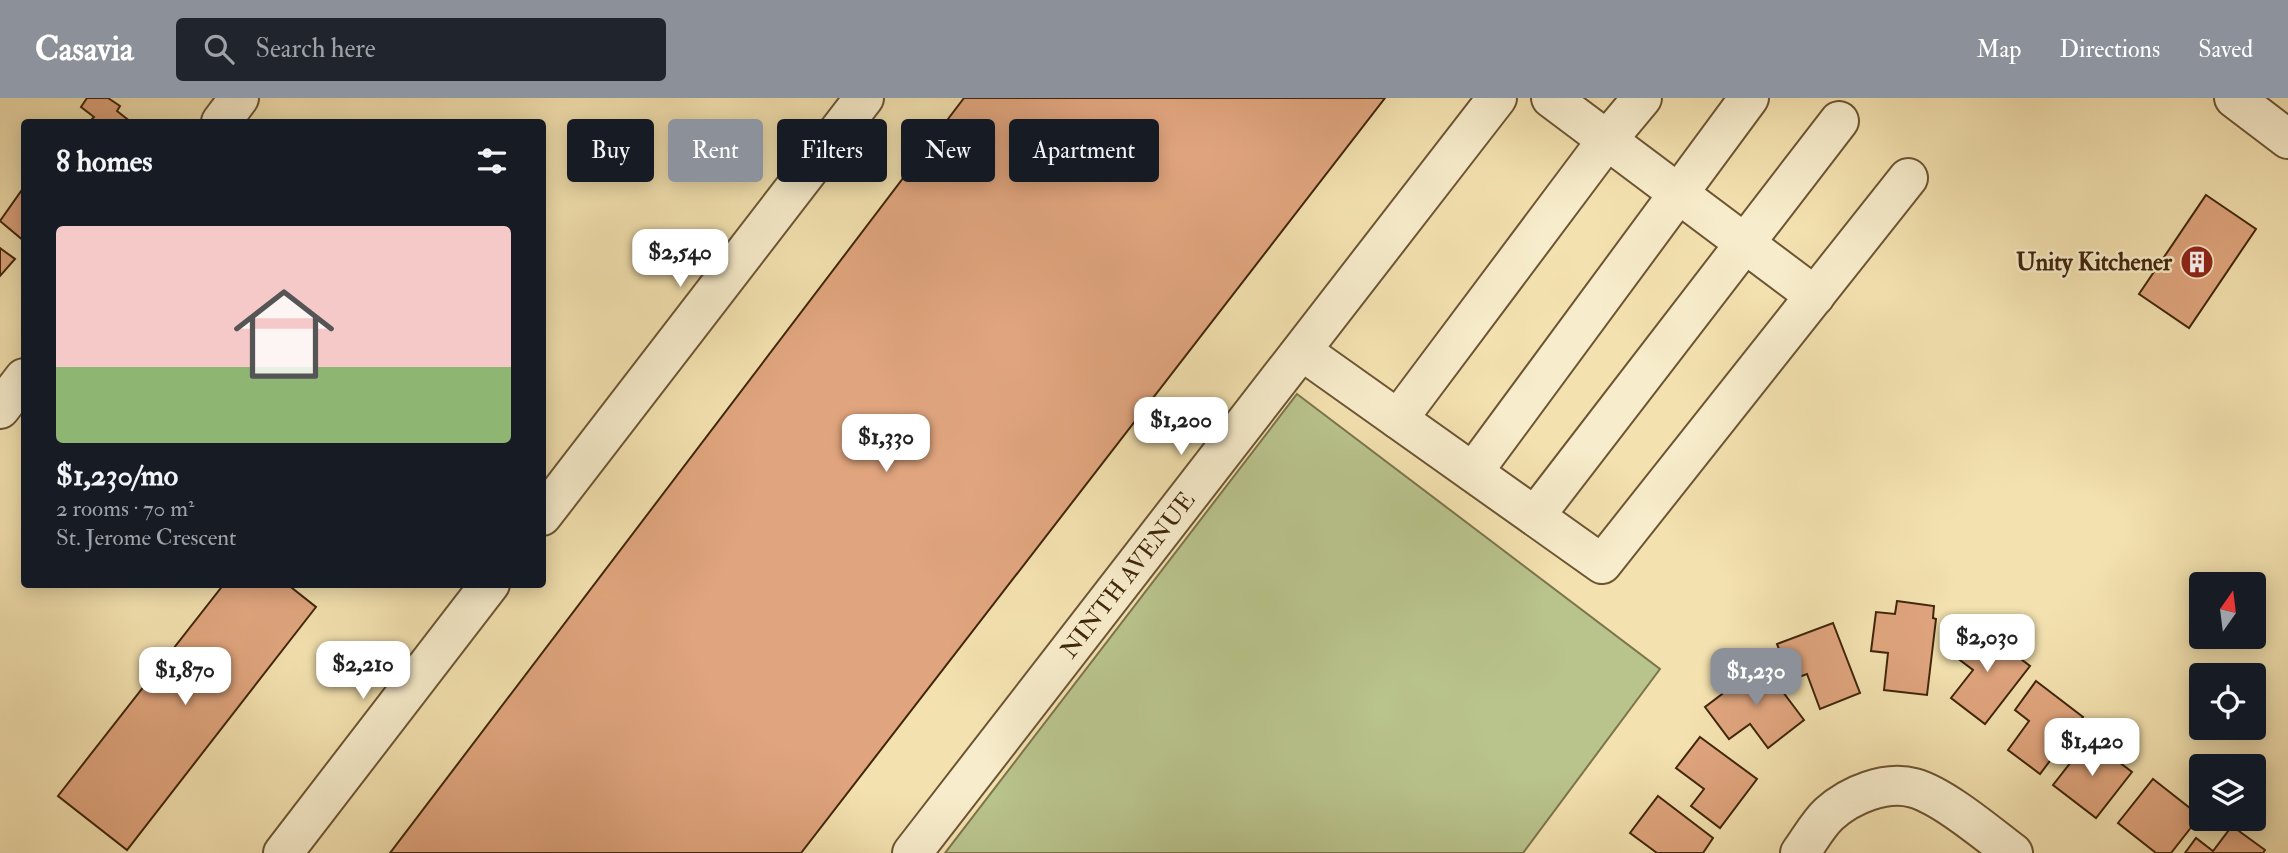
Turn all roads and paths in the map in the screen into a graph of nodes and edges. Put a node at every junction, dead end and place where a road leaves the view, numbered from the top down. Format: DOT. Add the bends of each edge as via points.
graph roads {
  1 [pos="239,98"];
  2 [pos="1497,98"];
  3 [pos="1551,98"];
  4 [pos="1642,98"];
  5 [pos="1749,98"];
  6 [pos="2234,98"];
  7 [pos="858,100"];
  8 [pos="223,119"];
  9 [pos="1839,121"];
  10 [pos="2288,139"];
  11 [pos="1607,140"];
  12 [pos="1908,177"];
  13 [pos="1678,194"];
  14 [pos="1744,243"];
  15 [pos="1815,296"];
  16 [pos="1301,351"];
  17 [pos="21,381"];
  18 [pos="0,409"];
  19 [pos="1398,419"];
  20 [pos="1473,472"];
  21 [pos="546,511"];
  22 [pos="1535,516"];
  23 [pos="487,588"];
  24 [pos="283,853"];
  25 [pos="912,853"];
  26 [pos="1800,853"];
  27 [pos="2013,853"];
  1 -- 8 [label="street"];
  2 -- 16 [label="street, NINTH AVENUE"];
  3 -- 11 [label="street"];
  4 -- 11 [label="street"];
  5 -- 13 [label="street"];
  6 -- 10 [label="street"];
  7 -- 21 [label="street"];
  9 -- 14 [label="street"];
  11 -- 13 [label="street"];
  11 -- 19 [label="street"];
  12 -- 15 [label="street"];
  13 -- 14 [label="street"];
  13 -- 20 [label="street"];
  14 -- 15 [label="street"];
  14 -- 22 [label="street"];
  15 -- 22 [label="street" via="1602,564"];
  16 -- 19 [label="street"];
  16 -- 25 [label="street, NINTH AVENUE"];
  17 -- 18 [label="street"];
  19 -- 20 [label="street"];
  20 -- 22 [label="street"];
  23 -- 24 [label="street"];
  26 -- 27 [label="street" via="1828,815 1853,797 1882,787 1913,788 1950,806"];
}
